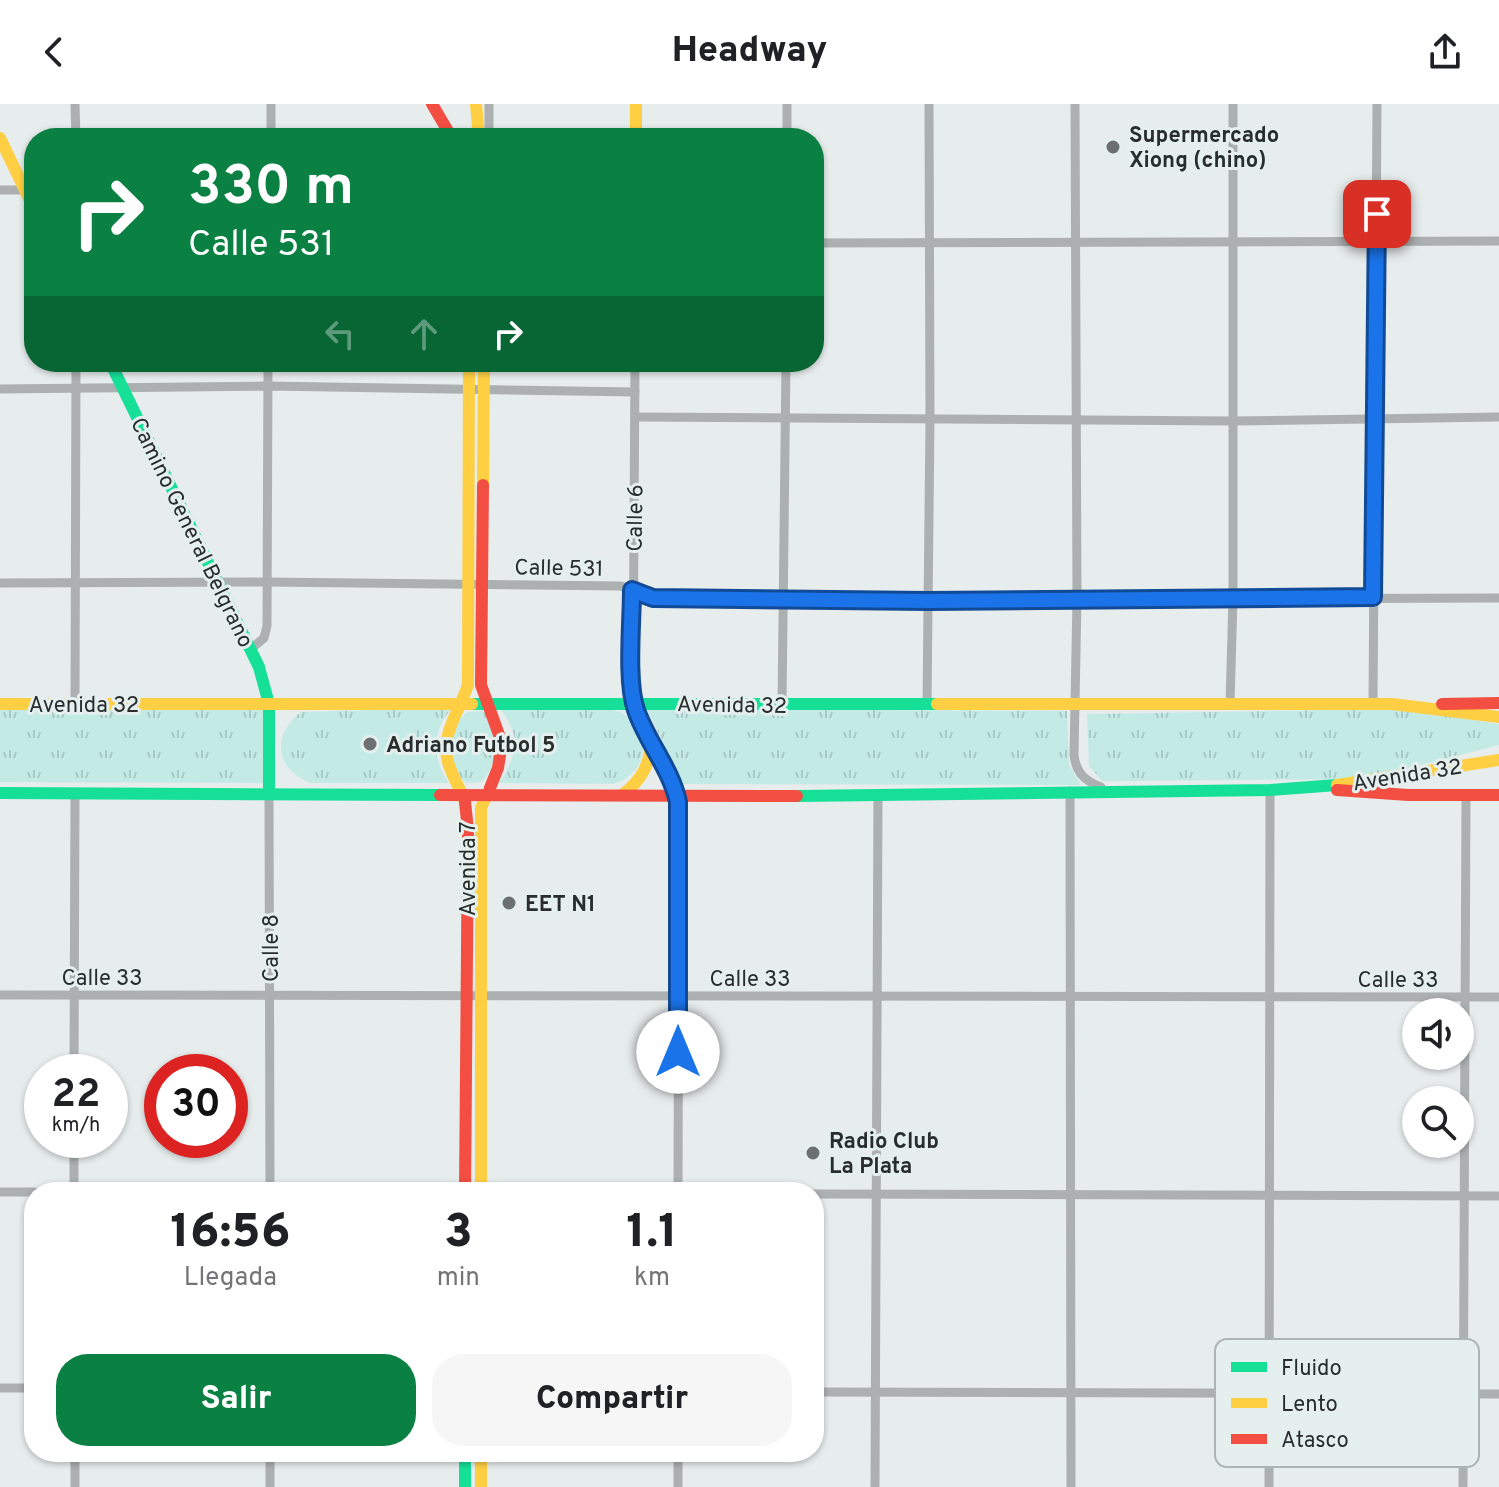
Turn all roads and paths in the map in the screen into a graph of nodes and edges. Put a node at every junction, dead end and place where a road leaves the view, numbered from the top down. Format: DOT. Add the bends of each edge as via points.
graph roads {
  1 [pos="75,104"];
  2 [pos="271,104"];
  3 [pos="432,104"];
  4 [pos="476,104"];
  5 [pos="489,104"];
  6 [pos="636,104"];
  7 [pos="787,104"];
  8 [pos="929,104"];
  9 [pos="1075,104"];
  10 [pos="1233,104"];
  11 [pos="1377,104"];
  12 [pos="76,128"];
  13 [pos="271,128"];
  14 [pos="446,128"];
  15 [pos="478,128"];
  16 [pos="489,128"];
  17 [pos="636,128"];
  18 [pos="787,128"];
  19 [pos="0,138"];
  20 [pos="24,181"];
  21 [pos="0,190"];
  22 [pos="24,190"];
  23 [pos="1233,240"];
  24 [pos="1377,241"];
  25 [pos="1499,241"];
  26 [pos="931,242"];
  27 [pos="1075,242"];
  28 [pos="824,243"];
  29 [pos="76,372"];
  30 [pos="115,372"];
  31 [pos="268,372"];
  32 [pos="469,372"];
  33 [pos="484,372"];
  34 [pos="635,372"];
  35 [pos="786,372"];
  36 [pos="121,386"];
  37 [pos="268,386"];
  38 [pos="76,388"];
  39 [pos="0,389"];
  40 [pos="469,389"];
  41 [pos="484,389"];
  42 [pos="635,392"];
  43 [pos="635,417"];
  44 [pos="1373,417"];
  45 [pos="1499,417"];
  46 [pos="785,420"];
  47 [pos="930,420"];
  48 [pos="1075,420"];
  49 [pos="1233,421"];
  50 [pos="218,582"];
  51 [pos="267,582"];
  52 [pos="0,583"];
  53 [pos="74,584"];
  54 [pos="469,584"];
  55 [pos="483,584"];
  56 [pos="632,590"];
  57 [pos="1373,597"];
  58 [pos="1233,598"];
  59 [pos="1499,598"];
  60 [pos="1077,599"];
  61 [pos="784,600"];
  62 [pos="928,601"];
  63 [pos="251,649"];
  64 [pos="75,703"];
  65 [pos="486,703"];
  66 [pos="634,703"];
  67 [pos="1499,703"];
  68 [pos="0,704"];
  69 [pos="269,704"];
  70 [pos="463,704"];
  71 [pos="927,704"];
  72 [pos="1075,704"];
  73 [pos="1230,704"];
  74 [pos="1373,704"];
  75 [pos="782,705"];
  76 [pos="1415,705"];
  77 [pos="1499,717"];
  78 [pos="651,742"];
  79 [pos="1499,760"];
  80 [pos="1314,789"];
  81 [pos="1108,790"];
  82 [pos="1270,790"];
  83 [pos="1070,791"];
  84 [pos="0,793"];
  85 [pos="75,793"];
  86 [pos="269,794"];
  87 [pos="462,794"];
  88 [pos="485,794"];
  89 [pos="622,795"];
  90 [pos="677,795"];
  91 [pos="1499,795"];
  92 [pos="878,796"];
  93 [pos="1466,796"];
  94 [pos="0,995"];
  95 [pos="75,995"];
  96 [pos="270,995"];
  97 [pos="474,996"];
  98 [pos="678,996"];
  99 [pos="877,996"];
  100 [pos="1070,996"];
  101 [pos="1269,997"];
  102 [pos="1463,997"];
  103 [pos="1499,997"];
  104 [pos="74,1054"];
  105 [pos="74,1158"];
  106 [pos="74,1182"];
  107 [pos="270,1182"];
  108 [pos="465,1182"];
  109 [pos="481,1182"];
  110 [pos="678,1182"];
  111 [pos="0,1192"];
  112 [pos="24,1192"];
  113 [pos="824,1194"];
  114 [pos="876,1194"];
  115 [pos="1070,1195"];
  116 [pos="1269,1195"];
  117 [pos="1463,1196"];
  118 [pos="1499,1196"];
  119 [pos="1269,1339"];
  120 [pos="1463,1339"];
  121 [pos="0,1388"];
  122 [pos="24,1388"];
  123 [pos="824,1392"];
  124 [pos="875,1392"];
  125 [pos="1071,1393"];
  126 [pos="1215,1394"];
  127 [pos="75,1462"];
  128 [pos="270,1462"];
  129 [pos="465,1462"];
  130 [pos="481,1462"];
  131 [pos="678,1462"];
  132 [pos="75,1487"];
  133 [pos="270,1487"];
  134 [pos="465,1487"];
  135 [pos="481,1487"];
  136 [pos="678,1487"];
  137 [pos="875,1487"];
  138 [pos="1071,1487"];
  1 -- 12 [label="street"];
  2 -- 13 [label="street"];
  3 -- 14 [label="main road"];
  4 -- 15 [label="main road"];
  5 -- 16 [label="street"];
  6 -- 17 [label="main road"];
  7 -- 18 [label="street"];
  8 -- 26 [label="street"];
  9 -- 27 [label="street"];
  10 -- 23 [label="street"];
  11 -- 24 [label="street"];
  19 -- 20 [label="main road"];
  21 -- 22 [label="street"];
  23 -- 24 [label="street"];
  23 -- 27 [label="street"];
  23 -- 49 [label="street"];
  24 -- 25 [label="street"];
  24 -- 44 [label="street"];
  26 -- 27 [label="street"];
  26 -- 28 [label="street"];
  26 -- 47 [label="street"];
  27 -- 48 [label="street"];
  29 -- 38 [label="street"];
  30 -- 36 [label="main road, Camino General Belgrano"];
  31 -- 37 [label="street"];
  32 -- 40 [label="main road, Avenida 7"];
  33 -- 41 [label="main road, Avenida 7"];
  34 -- 42 [label="street, Calle 6"];
  35 -- 46 [label="street"];
  36 -- 37 [label="street"];
  36 -- 38 [label="street"];
  36 -- 50 [label="main road, Camino General Belgrano"];
  37 -- 40 [label="street"];
  37 -- 51 [label="street"];
  38 -- 39 [label="street"];
  38 -- 53 [label="street"];
  40 -- 41 [label="street"];
  40 -- 54 [label="main road, Avenida 7"];
  41 -- 42 [label="street"];
  41 -- 55 [label="main road, Avenida 7"];
  42 -- 43 [label="street, Calle 6"];
  43 -- 46 [label="street"];
  43 -- 56 [label="street, Calle 6"];
  44 -- 45 [label="street"];
  44 -- 49 [label="street"];
  44 -- 57 [label="street"];
  46 -- 47 [label="street"];
  46 -- 61 [label="street"];
  47 -- 48 [label="street"];
  47 -- 62 [label="street"];
  48 -- 49 [label="street"];
  48 -- 60 [label="street"];
  49 -- 58 [label="street"];
  50 -- 51 [label="street, Calle 531"];
  50 -- 53 [label="street, Calle 531"];
  50 -- 63 [label="main road, Camino General Belgrano"];
  51 -- 54 [label="street, Calle 531"];
  51 -- 63 [label="street" via="267,633"];
  52 -- 53 [label="street, Calle 531"];
  53 -- 64 [label="street"];
  54 -- 55 [label="street, Calle 531"];
  54 -- 70 [label="main road, Avenida 7"];
  55 -- 56 [label="street, Calle 531"];
  55 -- 65 [label="main road, Avenida 7" via="481,685"];
  56 -- 61 [label="street, Calle 531" via="653,598"];
  56 -- 66 [label="street, Calle 6"];
  57 -- 58 [label="street, Calle 531"];
  57 -- 59 [label="street, Calle 531"];
  57 -- 74 [label="street"];
  58 -- 60 [label="street, Calle 531"];
  58 -- 73 [label="street"];
  60 -- 62 [label="street, Calle 531"];
  60 -- 72 [label="street"];
  61 -- 62 [label="street, Calle 531"];
  61 -- 75 [label="street"];
  62 -- 71 [label="street"];
  63 -- 69 [label="main road, Camino General Belgrano"];
  64 -- 68 [label="main road, Avenida 32"];
  64 -- 69 [label="main road, Avenida 32"];
  65 -- 66 [label="main road, Avenida 32"];
  65 -- 70 [label="main road, Avenida 32"];
  65 -- 88 [label="main road, Avenida 7" via="502,743 498,768"];
  66 -- 75 [label="main road, Avenida 32"];
  66 -- 78 [label="street, Calle 6"];
  67 -- 76 [label="main road, Avenida 32"];
  69 -- 70 [label="main road, Avenida 32"];
  69 -- 86 [label="main road, Calle 8"];
  70 -- 87 [label="main road, Avenida 7" via="446,744"];
  71 -- 72 [label="main road, Avenida 32"];
  71 -- 75 [label="main road, Avenida 32"];
  72 -- 73 [label="main road, Avenida 32"];
  72 -- 81 [label="street" via="1075,764 1084,779"];
  73 -- 74 [label="main road, Avenida 32"];
  74 -- 76 [label="main road, Avenida 32"];
  76 -- 77 [label="main road, Avenida 32"];
  78 -- 89 [label="main road" via="644,775"];
  78 -- 90 [label="street, Calle 6"];
  79 -- 80 [label="main road, Avenida 32"];
  80 -- 82 [label="main road, Avenida 32"];
  80 -- 93 [label="main road, Avenida 32"];
  81 -- 82 [label="main road, Avenida 32"];
  81 -- 83 [label="main road, Avenida 32"];
  82 -- 101 [label="street"];
  83 -- 92 [label="main road, Avenida 32"];
  83 -- 100 [label="street"];
  84 -- 85 [label="main road, Avenida 32"];
  85 -- 86 [label="main road, Avenida 32"];
  85 -- 95 [label="street"];
  86 -- 87 [label="main road, Avenida 32"];
  86 -- 96 [label="street, Calle 8"];
  87 -- 88 [label="main road, Avenida 32"];
  87 -- 97 [label="main road, Avenida 7" via="467,809"];
  88 -- 89 [label="main road, Avenida 32"];
  88 -- 97 [label="main road, Avenida 7"];
  89 -- 90 [label="main road, Avenida 32"];
  90 -- 92 [label="main road, Avenida 32"];
  90 -- 98 [label="street, Calle 6"];
  91 -- 93 [label="main road, Avenida 32"];
  92 -- 99 [label="street"];
  93 -- 102 [label="street"];
  94 -- 95 [label="street, Calle 33"];
  95 -- 96 [label="street, Calle 33"];
  95 -- 104 [label="street"];
  96 -- 97 [label="street, Calle 33"];
  96 -- 107 [label="street, Calle 8"];
  97 -- 98 [label="street, Calle 33"];
  97 -- 108 [label="main road, Avenida 7"];
  97 -- 109 [label="main road, Avenida 7"];
  98 -- 99 [label="street, Calle 33"];
  98 -- 110 [label="street, Calle 6"];
  99 -- 100 [label="street, Calle 33"];
  99 -- 114 [label="street"];
  100 -- 101 [label="street, Calle 33"];
  100 -- 115 [label="street"];
  101 -- 102 [label="street, Calle 33"];
  101 -- 116 [label="street"];
  102 -- 103 [label="street, Calle 33"];
  102 -- 117 [label="street"];
  105 -- 106 [label="street"];
  111 -- 112 [label="street"];
  113 -- 114 [label="street"];
  114 -- 115 [label="street"];
  114 -- 124 [label="street"];
  115 -- 116 [label="street"];
  115 -- 125 [label="street"];
  116 -- 117 [label="street"];
  116 -- 119 [label="street"];
  117 -- 118 [label="street"];
  117 -- 120 [label="street"];
  121 -- 122 [label="street"];
  123 -- 124 [label="street"];
  124 -- 125 [label="street"];
  124 -- 137 [label="street"];
  125 -- 126 [label="street"];
  125 -- 138 [label="street"];
  127 -- 132 [label="street"];
  128 -- 133 [label="street"];
  129 -- 134 [label="main road"];
  130 -- 135 [label="main road"];
  131 -- 136 [label="street"];
}
